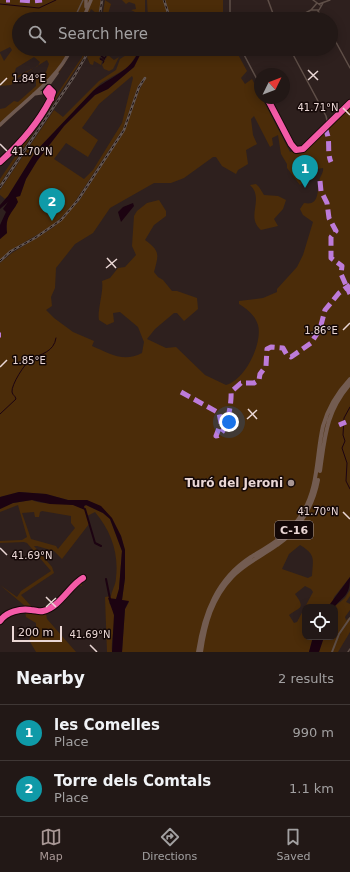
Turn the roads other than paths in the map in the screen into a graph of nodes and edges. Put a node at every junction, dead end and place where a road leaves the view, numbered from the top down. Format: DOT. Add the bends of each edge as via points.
graph roads {
  1 [pos="88,0"];
  2 [pos="230,0"];
  3 [pos="268,0"];
  4 [pos="313,0"];
  5 [pos="330,0"];
  6 [pos="318,4"];
  7 [pos="323,4"];
  8 [pos="314,5"];
  9 [pos="318,9"];
  10 [pos="311,10"];
  11 [pos="79,12"];
  12 [pos="85,12"];
  13 [pos="230,12"];
  14 [pos="272,12"];
  15 [pos="307,12"];
  16 [pos="320,12"];
  17 [pos="338,46"];
  18 [pos="66,56"];
  19 [pos="67,56"];
  20 [pos="245,56"];
  21 [pos="294,56"];
  22 [pos="65,60"];
  23 [pos="350,68"];
  24 [pos="254,74"];
  25 [pos="50,88"];
  26 [pos="48,94"];
  27 [pos="52,94"];
  28 [pos="50,99"];
  29 [pos="24,102"];
  30 [pos="350,103"];
  31 [pos="270,104"];
  32 [pos="326,116"];
  33 [pos="334,118"];
  34 [pos="0,124"];
  35 [pos="328,124"];
  36 [pos="0,162"];
  37 [pos="350,379"];
  38 [pos="350,384"];
  39 [pos="83,578"];
  40 [pos="350,618"];
  41 [pos="0,621"];
  42 [pos="350,650"];
  43 [pos="199,652"];
  44 [pos="332,652"];
  45 [pos="348,652"];
  1 -- 11 [label="street"];
  1 -- 12 [label="highway"];
  2 -- 13 [label="street"];
  3 -- 14 [label="street"];
  4 -- 6 [label="street"];
  4 -- 8 [label="street"];
  5 -- 7 [label="street"];
  6 -- 7 [label="street"];
  6 -- 8 [label="street"];
  6 -- 9 [label="street"];
  7 -- 9 [label="street"];
  8 -- 9 [label="street"];
  8 -- 10 [label="street"];
  9 -- 10 [label="street"];
  9 -- 16 [label="street"];
  10 -- 15 [label="street"];
  17 -- 23 [label="street"];
  18 -- 34 [label="highway" via="57,70"];
  19 -- 22 [label="highway"];
  20 -- 24 [label="street"];
  21 -- 32 [label="street"];
  22 -- 25 [label="highway" via="49,84"];
  22 -- 29 [label="highway"];
  25 -- 26 [label="street"];
  25 -- 27 [label="street"];
  26 -- 27 [label="street"];
  26 -- 28 [label="street"];
  26 -- 29 [label="highway" via="37,93"];
  27 -- 28 [label="street"];
  28 -- 36 [label="street" via="24,140"];
  29 -- 34 [label="highway"];
  30 -- 33 [label="street"];
  31 -- 35 [label="street" via="296,150 303,148"];
  32 -- 33 [label="street"];
  32 -- 35 [label="street"];
  33 -- 35 [label="street"];
  37 -- 43 [label="highway, C-16" via="336,396 326,417 315,482 302,514 280,540 238,567 220,586 204,620"];
  38 -- 43 [label="highway, C-16" via="338,400 327,424 316,490 308,510 290,535 239,570 221,590 209,616"];
  39 -- 41 [label="street" via="49,609 40,612 27,609 18,611 7,614"];
  40 -- 44 [label="street" via="338,634"];
  42 -- 45 [label="street"];
}
